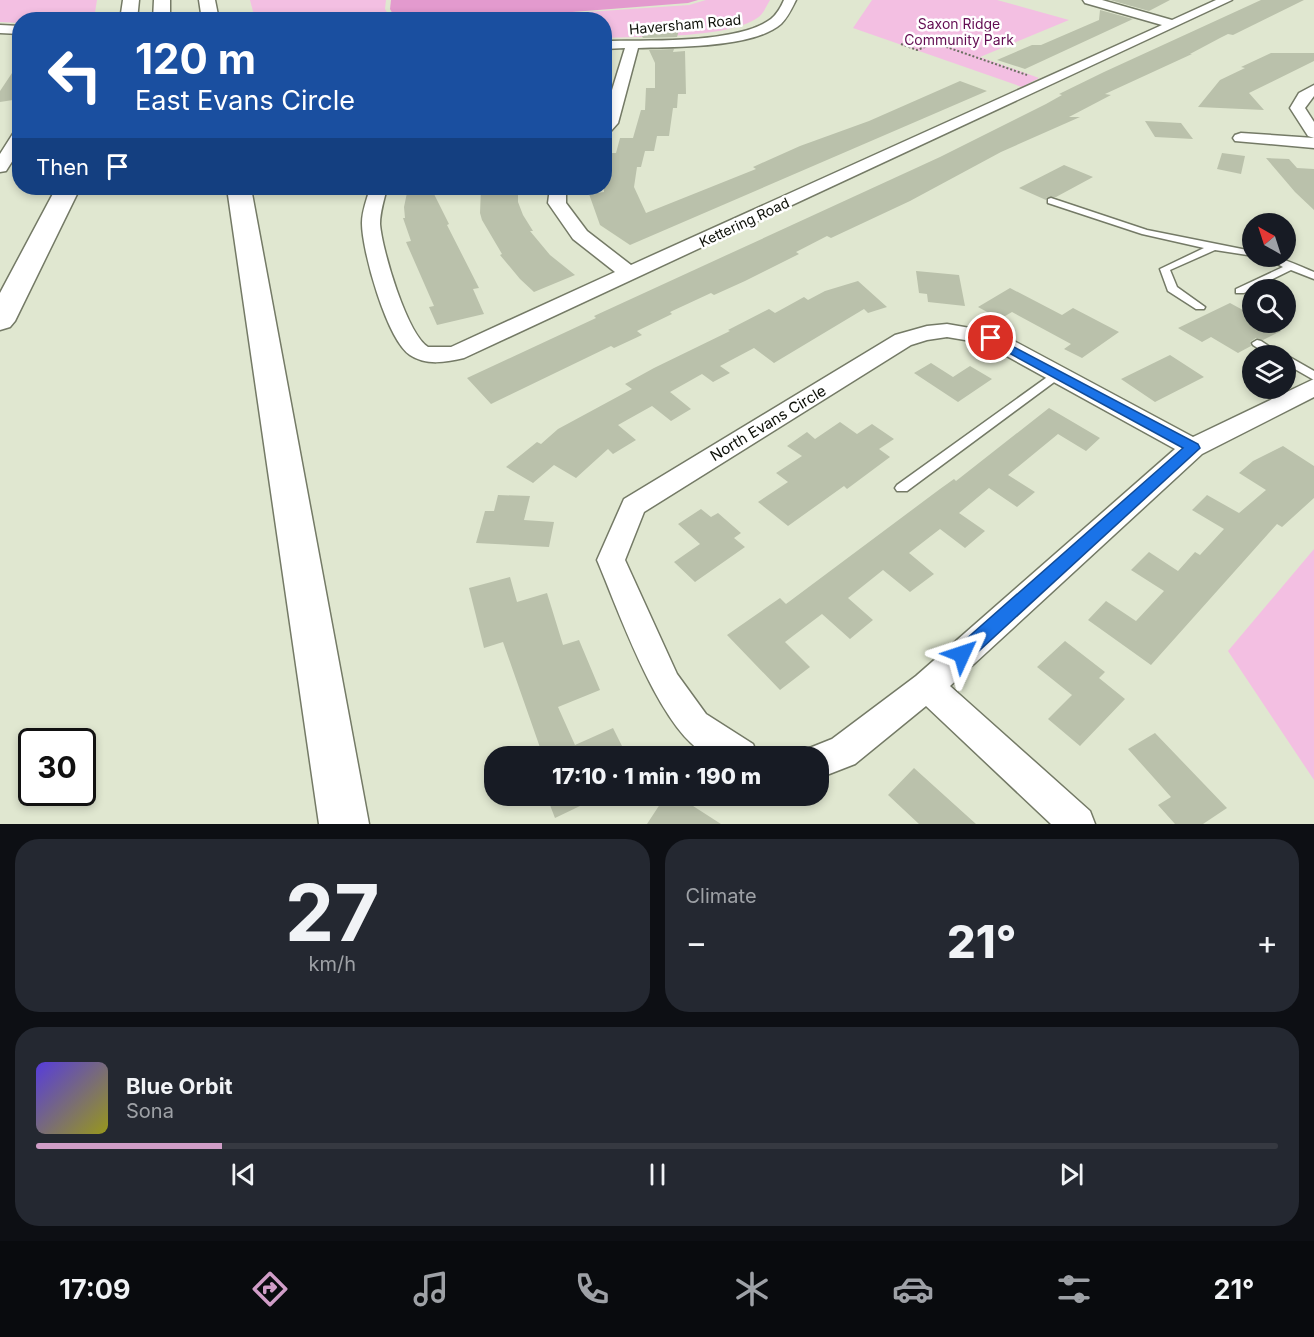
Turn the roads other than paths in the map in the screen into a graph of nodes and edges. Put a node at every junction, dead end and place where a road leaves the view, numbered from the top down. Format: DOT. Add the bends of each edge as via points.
graph roads {
  1 [pos="790,0"];
  2 [pos="1089,0"];
  3 [pos="1226,0"];
  4 [pos="1173,24"];
  5 [pos="633,44"];
  6 [pos="612,45"];
  7 [pos="1314,89"];
  8 [pos="612,116"];
  9 [pos="1314,133"];
  10 [pos="1241,138"];
  11 [pos="1314,143"];
  12 [pos="12,148"];
  13 [pos="1,165"];
  14 [pos="64,195"];
  15 [pos="240,195"];
  16 [pos="377,195"];
  17 [pos="558,195"];
  18 [pos="1051,201"];
  19 [pos="1214,247"];
  20 [pos="1242,252"];
  21 [pos="1290,267"];
  22 [pos="1294,267"];
  23 [pos="630,274"];
  24 [pos="1314,276"];
  25 [pos="1240,291"];
  26 [pos="1200,307"];
  27 [pos="0,321"];
  28 [pos="1257,343"];
  29 [pos="1260,345"];
  30 [pos="1296,366"];
  31 [pos="1057,374"];
  32 [pos="1314,376"];
  33 [pos="1314,387"];
  34 [pos="1193,448"];
  35 [pos="902,488"];
  36 [pos="927,686"];
  37 [pos="726,746"];
  38 [pos="829,757"];
  39 [pos="344,824"];
  40 [pos="1077,824"];
  1 -- 5 [label="street, Haversham Road" via="776,22 748,34"];
  2 -- 4 [label="street"];
  3 -- 4 [label="street, Kettering Road"];
  4 -- 23 [label="street, Kettering Road"];
  5 -- 6 [label="street, Haversham Road"];
  5 -- 8 [label="street"];
  7 -- 9 [label="street" via="1297,108"];
  10 -- 11 [label="street"];
  12 -- 13 [label="street"];
  14 -- 27 [label="highway"];
  15 -- 39 [label="highway"];
  16 -- 23 [label="street, Kettering Road" via="371,222 377,261 406,337 416,350 432,356 456,353"];
  17 -- 23 [label="street" via="557,203 580,235"];
  18 -- 19 [label="lane" via="1145,232"];
  19 -- 20 [label="lane"];
  19 -- 26 [label="lane" via="1165,269 1172,290"];
  21 -- 25 [label="lane"];
  22 -- 24 [label="lane"];
  28 -- 29 [label="lane"];
  30 -- 32 [label="lane"];
  31 -- 34 [label="street, North Evans Circle"];
  31 -- 35 [label="lane"];
  31 -- 37 [label="street, North Evans Circle" via="991,338 944,329 924,332 903,340 633,506 611,560 666,684 694,725"];
  33 -- 34 [label="street"];
  34 -- 36 [label="street"];
  36 -- 38 [label="street" via="843,752"];
  36 -- 40 [label="street"];
}
